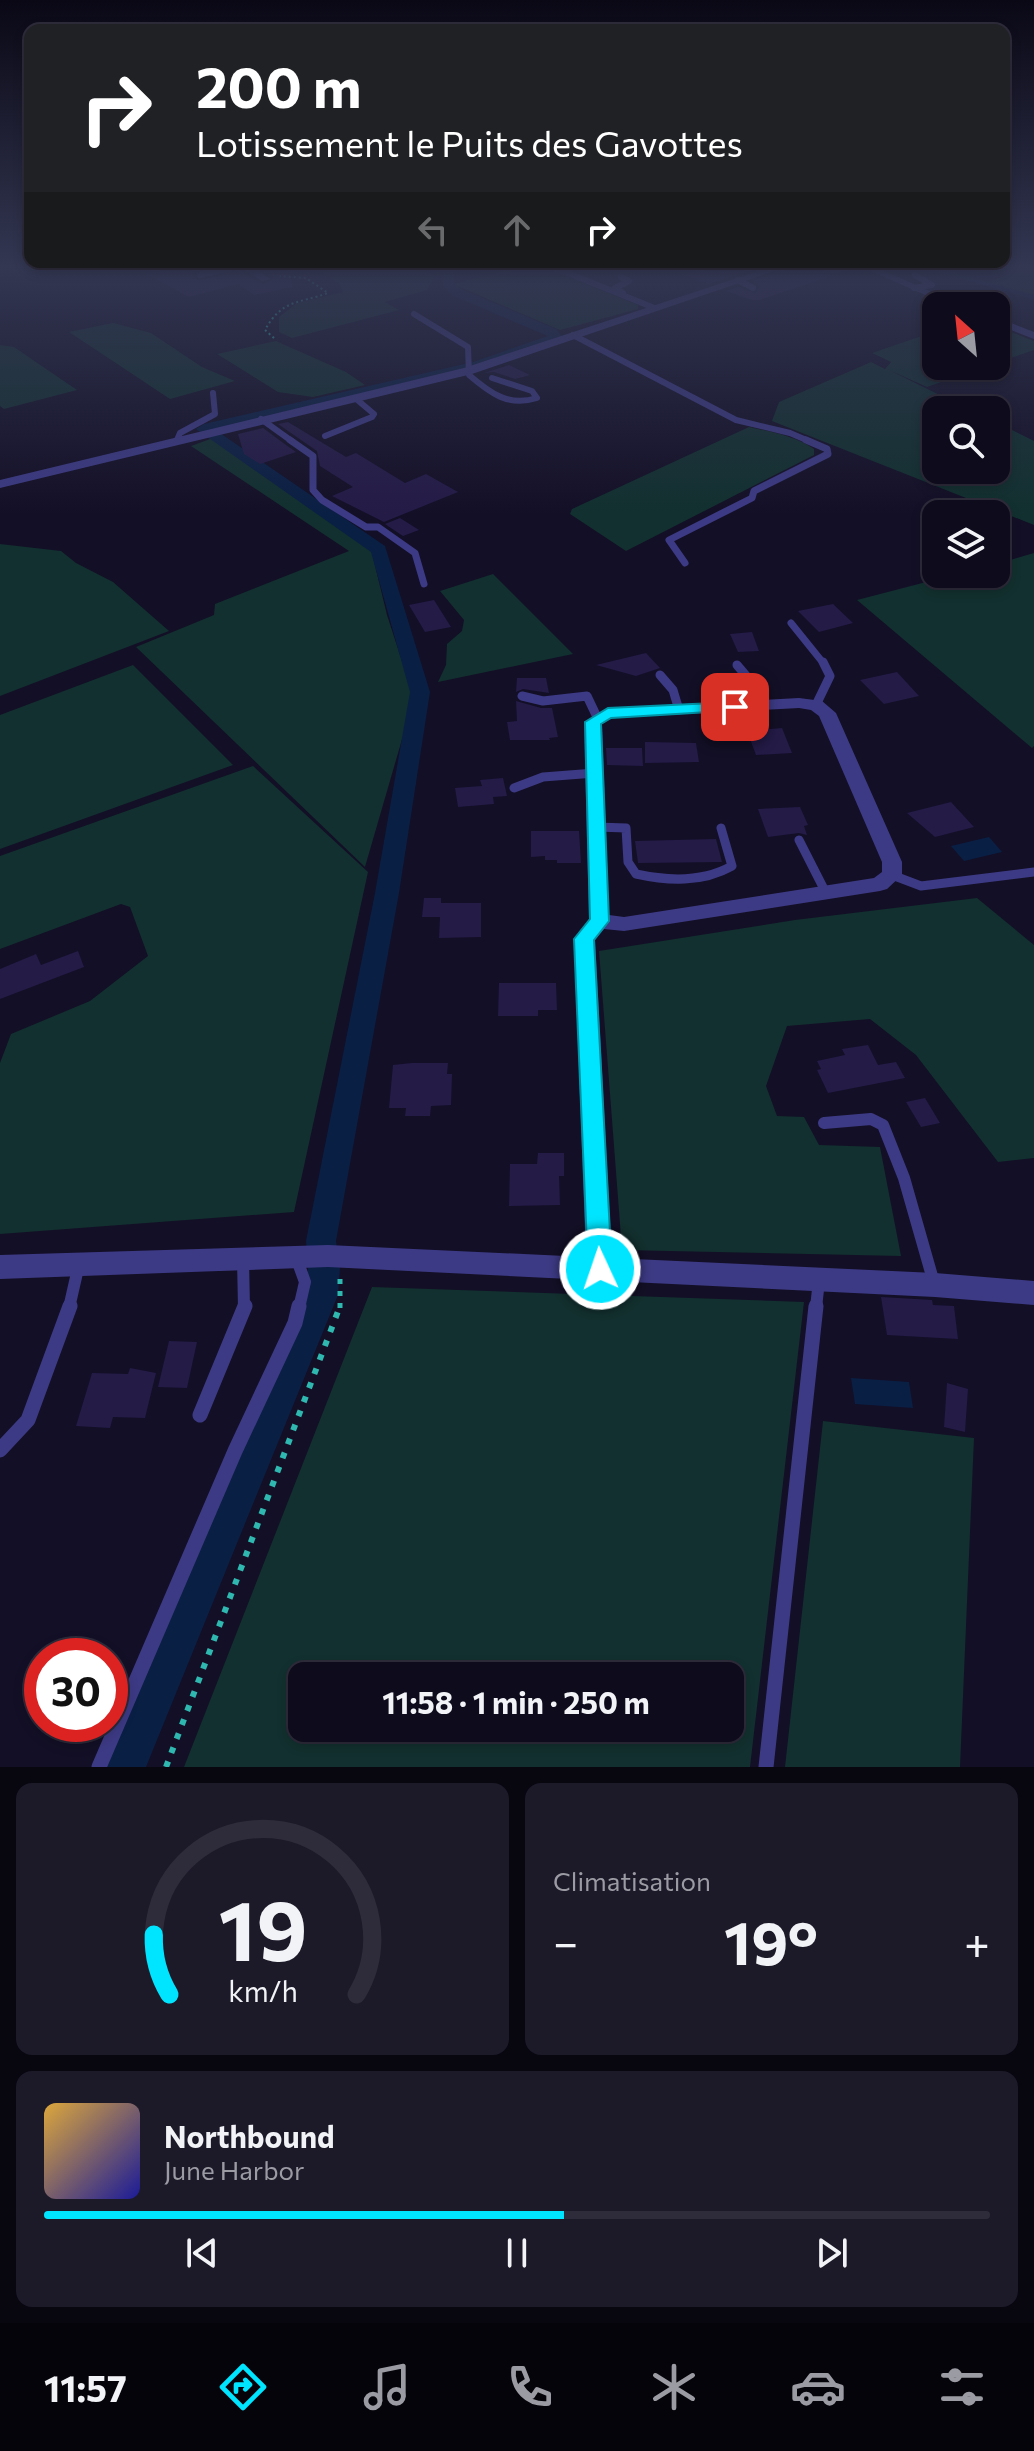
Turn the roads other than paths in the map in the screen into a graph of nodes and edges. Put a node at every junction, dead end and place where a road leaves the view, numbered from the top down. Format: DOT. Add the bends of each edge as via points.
graph roads {
  1 [pos="468,349"];
  2 [pos="537,349"];
  3 [pos="601,349"];
  4 [pos="468,371"];
  5 [pos="492,378"];
  6 [pos="213,393"];
  7 [pos="355,398"];
  8 [pos="261,419"];
  9 [pos="325,436"];
  10 [pos="177,440"];
  11 [pos="0,484"];
  12 [pos="685,563"];
  13 [pos="424,584"];
  14 [pos="791,623"];
  15 [pos="737,665"];
  16 [pos="660,675"];
  17 [pos="522,696"];
  18 [pos="763,705"];
  19 [pos="816,705"];
  20 [pos="679,710"];
  21 [pos="597,717"];
  22 [pos="595,773"];
  23 [pos="514,788"];
  24 [pos="597,827"];
  25 [pos="721,828"];
  26 [pos="799,840"];
  27 [pos="1034,872"];
  28 [pos="892,875"];
  29 [pos="826,893"];
  30 [pos="599,921"];
  31 [pos="824,1123"];
  32 [pos="296,1256"];
  33 [pos="243,1257"];
  34 [pos="79,1264"];
  35 [pos="0,1267"];
  36 [pos="600,1269"];
  37 [pos="819,1279"];
  38 [pos="935,1285"];
  39 [pos="1034,1293"];
  40 [pos="200,1415"];
  41 [pos="0,1450"];
  42 [pos="99,1767"];
  43 [pos="766,1767"];
  1 -- 4 [label="lane"];
  2 -- 4 [label="street"];
  3 -- 12 [label="lane" via="736,420 790,433 827,449 828,454 754,491 752,498 669,540"];
  4 -- 5 [label="lane" via="496,398 537,398 532,391"];
  4 -- 7 [label="street"];
  6 -- 10 [label="lane" via="215,414 180,433"];
  7 -- 8 [label="street"];
  7 -- 9 [label="lane" via="372,417"];
  8 -- 10 [label="street"];
  8 -- 13 [label="lane" via="313,456 313,490 322,500 366,527 378,527 415,553"];
  10 -- 11 [label="street"];
  14 -- 19 [label="lane" via="830,676"];
  15 -- 18 [label="lane"];
  16 -- 20 [label="lane" via="673,690"];
  17 -- 21 [label="lane" via="543,701 587,696"];
  18 -- 19 [label="street"];
  18 -- 20 [label="street"];
  19 -- 28 [label="street" via="833,726 892,862"];
  20 -- 21 [label="street"];
  21 -- 22 [label="street"];
  22 -- 23 [label="lane" via="543,777"];
  22 -- 24 [label="street"];
  24 -- 25 [label="lane" via="626,828 628,862 636,874 655,879 718,876 732,866"];
  24 -- 30 [label="street"];
  26 -- 29 [label="lane"];
  27 -- 28 [label="lane" via="921,886"];
  28 -- 29 [label="street" via="880,884"];
  29 -- 30 [label="street" via="624,924"];
  30 -- 36 [label="street" via="584,939"];
  31 -- 38 [label="lane" via="871,1119 883,1125"];
  32 -- 33 [label="street"];
  32 -- 36 [label="street"];
  32 -- 42 [label="lane" via="305,1282 295,1323"];
  33 -- 34 [label="street"];
  33 -- 40 [label="lane" via="245,1305"];
  34 -- 35 [label="street"];
  34 -- 41 [label="lane" via="67,1319 28,1420"];
  36 -- 37 [label="street"];
  37 -- 38 [label="street"];
  37 -- 43 [label="lane"];
  38 -- 39 [label="street"];
}
